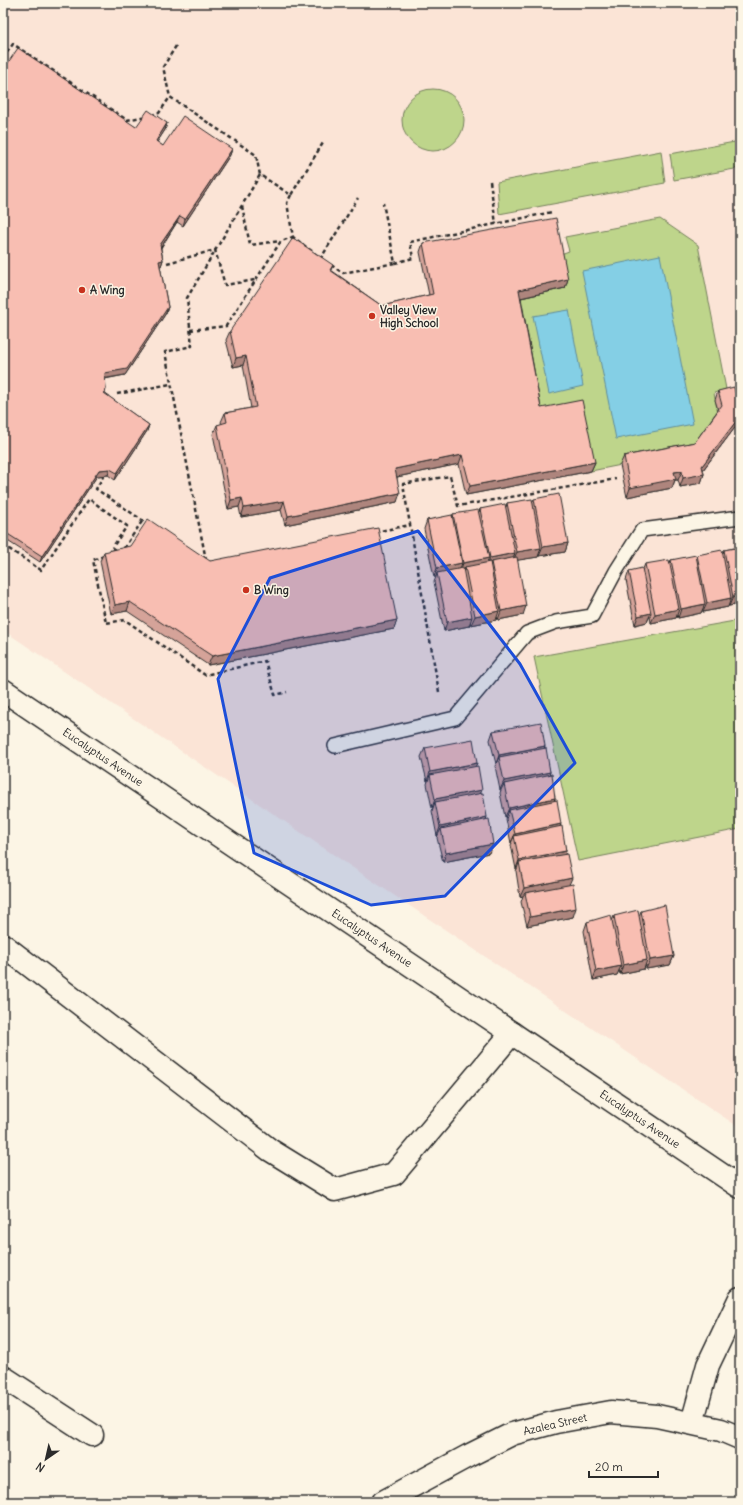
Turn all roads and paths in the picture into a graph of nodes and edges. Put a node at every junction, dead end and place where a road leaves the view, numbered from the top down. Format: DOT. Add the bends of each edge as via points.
graph roads {
  1 [pos="176,46"];
  2 [pos="3,58"];
  3 [pos="170,97"];
  4 [pos="322,144"];
  5 [pos="260,175"];
  6 [pos="490,181"];
  7 [pos="291,195"];
  8 [pos="358,198"];
  9 [pos="383,203"];
  10 [pos="242,205"];
  11 [pos="552,212"];
  12 [pos="496,224"];
  13 [pos="293,237"];
  14 [pos="281,241"];
  15 [pos="215,250"];
  16 [pos="321,258"];
  17 [pos="167,263"];
  18 [pos="395,263"];
  19 [pos="256,280"];
  20 [pos="190,330"];
  21 [pos="171,384"];
  22 [pos="117,394"];
  23 [pos="104,475"];
  24 [pos="616,479"];
  25 [pos="740,517"];
  26 [pos="143,520"];
  27 [pos="149,525"];
  28 [pos="410,525"];
  29 [pos="371,533"];
  30 [pos="3,545"];
  31 [pos="112,548"];
  32 [pos="201,559"];
  33 [pos="3,690"];
  34 [pos="287,692"];
  35 [pos="440,692"];
  36 [pos="335,746"];
  37 [pos="3,945"];
  38 [pos="512,1033"];
  39 [pos="740,1187"];
  40 [pos="740,1298"];
  41 [pos="3,1377"];
  42 [pos="692,1424"];
  43 [pos="92,1434"];
  44 [pos="740,1438"];
  45 [pos="391,1500"];
  1 -- 3 [label="path" via="163,67"];
  2 -- 3 [label="path" via="13,44 127,120 159,113"];
  3 -- 5 [label="path" via="256,155"];
  4 -- 7 [label="path"];
  5 -- 7 [label="path"];
  5 -- 10 [label="path"];
  6 -- 12 [label="path"];
  7 -- 13 [label="path" via="287,203"];
  8 -- 16 [label="path"];
  9 -- 18 [label="path"];
  10 -- 14 [label="path" via="250,246"];
  10 -- 15 [label="path"];
  11 -- 12 [label="path"];
  12 -- 18 [label="path" via="410,242 413,258"];
  13 -- 14 [label="path"];
  13 -- 16 [label="path"];
  14 -- 19 [label="path"];
  15 -- 17 [label="path"];
  15 -- 19 [label="path" via="225,285"];
  15 -- 20 [label="path" via="187,298"];
  16 -- 18 [label="path" via="343,273"];
  19 -- 20 [label="path" via="226,326"];
  20 -- 21 [label="path" via="192,346 165,352"];
  21 -- 22 [label="path"];
  21 -- 32 [label="path" via="207,564"];
  23 -- 26 [label="path" via="96,489"];
  24 -- 28 [label="path" via="458,506 450,476 403,484"];
  25 -- 36 [label="lane" via="642,530 592,616 556,622 527,633 455,718"];
  26 -- 27 [label="path"];
  26 -- 31 [label="path" via="121,554"];
  28 -- 29 [label="path"];
  28 -- 35 [label="path"];
  30 -- 31 [label="path" via="41,570 90,499 127,526"];
  31 -- 34 [label="path" via="108,555 93,560 106,622 125,620 205,675 265,661 275,695"];
  33 -- 38 [label="street, Eucalyptus Avenue"];
  37 -- 38 [label="street" via="270,1150 335,1190 394,1174"];
  38 -- 39 [label="street, Eucalyptus Avenue"];
  40 -- 42 [label="street" via="708,1365"];
  41 -- 43 [label="street"];
  42 -- 44 [label="street, Azalea Street" via="720,1430"];
  42 -- 45 [label="street, Azalea Street" via="657,1416 611,1412 556,1422 512,1434"];
}
